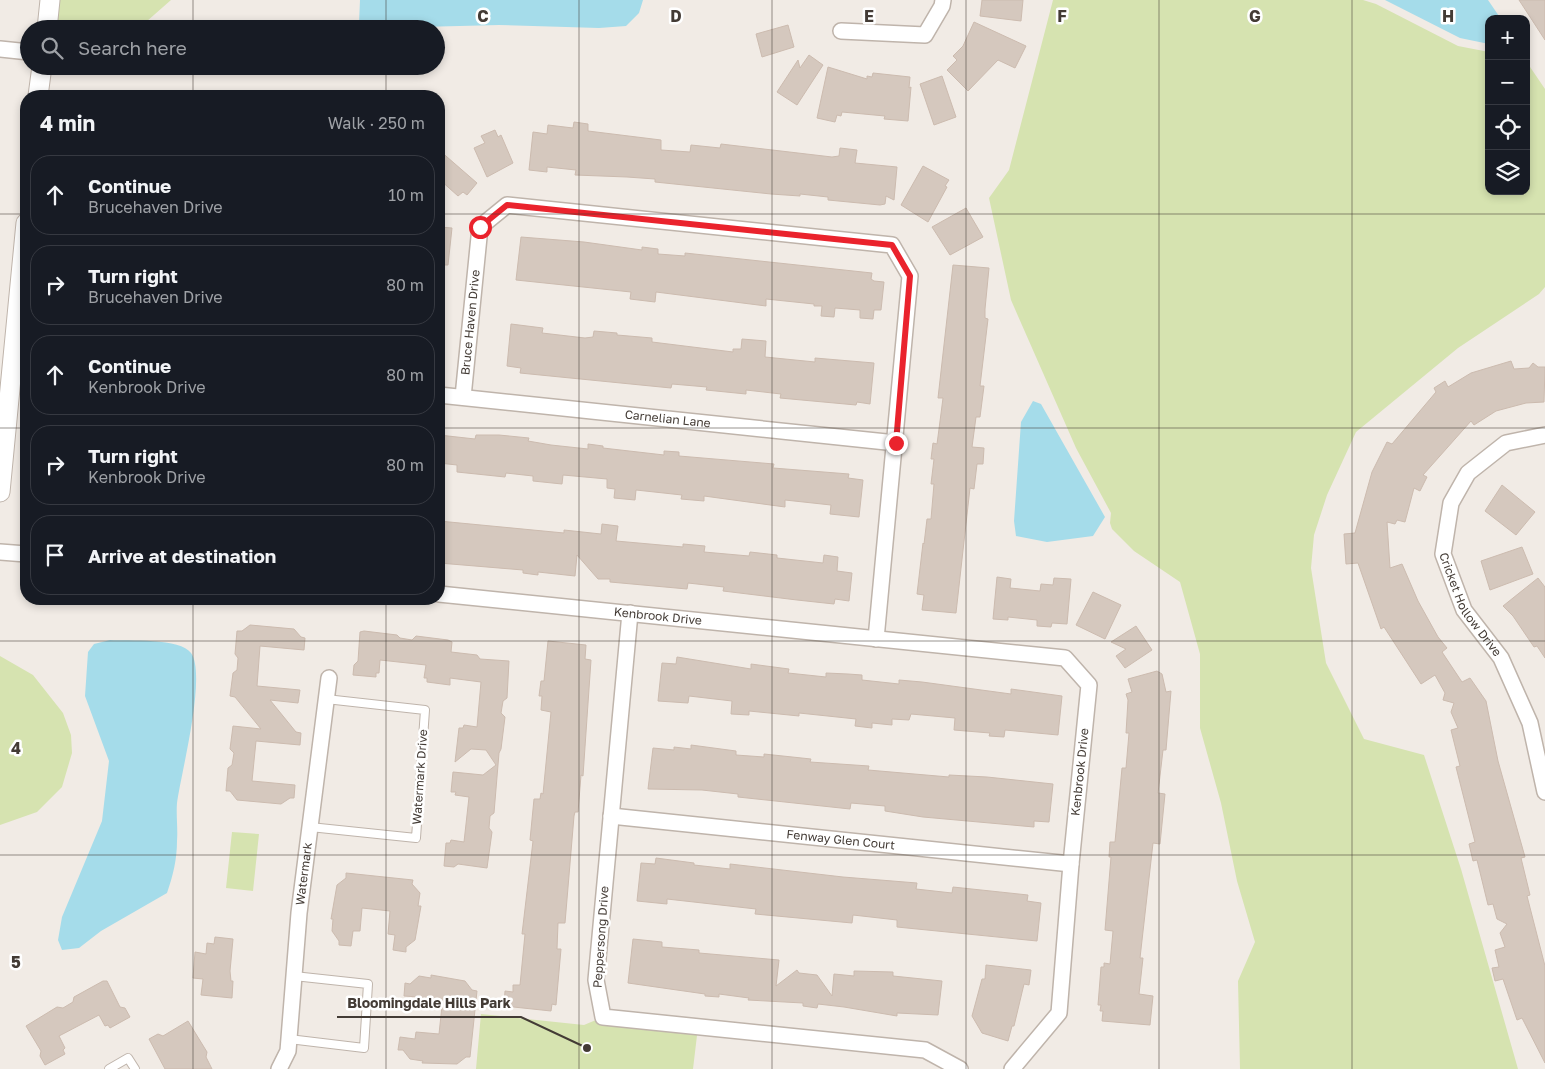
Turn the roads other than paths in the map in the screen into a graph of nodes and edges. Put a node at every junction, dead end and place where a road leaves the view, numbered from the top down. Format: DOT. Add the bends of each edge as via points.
graph roads {
  1 [pos="50,0"];
  2 [pos="943,0"];
  3 [pos="48,20"];
  4 [pos="841,31"];
  5 [pos="0,49"];
  6 [pos="20,51"];
  7 [pos="41,75"];
  8 [pos="39,90"];
  9 [pos="20,285"];
  10 [pos="445,396"];
  11 [pos="463,397"];
  12 [pos="1545,435"];
  13 [pos="896,443"];
  14 [pos="0,492"];
  15 [pos="0,552"];
  16 [pos="20,554"];
  17 [pos="445,595"];
  18 [pos="630,613"];
  19 [pos="876,639"];
  20 [pos="329,678"];
  21 [pos="326,698"];
  22 [pos="1545,792"];
  23 [pos="611,816"];
  24 [pos="310,827"];
  25 [pos="1070,864"];
  26 [pos="294,976"];
  27 [pos="289,1040"];
  28 [pos="109,1069"];
  29 [pos="135,1069"];
  30 [pos="279,1069"];
  31 [pos="960,1069"];
  32 [pos="1012,1069"];
  1 -- 3 [label="street"];
  2 -- 4 [label="street" via="925,35"];
  5 -- 6 [label="street"];
  7 -- 8 [label="street"];
  9 -- 14 [label="street"];
  10 -- 11 [label="street, Carnelian Lane"];
  11 -- 13 [label="street, Carnelian Lane"];
  11 -- 13 [label="street, Bruce Haven Drive" via="480,227 507,205 892,245 910,276"];
  12 -- 22 [label="street, Cricket Hollow Drive" via="1506,443 1468,473 1451,503 1443,554 1464,610 1501,658 1530,723"];
  13 -- 19 [label="street"];
  15 -- 16 [label="street"];
  17 -- 18 [label="street, Kenbrook Drive"];
  18 -- 19 [label="street, Kenbrook Drive"];
  18 -- 23 [label="street, Peppersong Drive"];
  19 -- 25 [label="street, Kenbrook Drive" via="1065,658 1089,685"];
  20 -- 21 [label="street, Watermark"];
  21 -- 24 [label="street, Watermark"];
  21 -- 24 [label="lane, Watermark Drive" via="425,710 416,838"];
  23 -- 25 [label="street, Fenway Glen Court"];
  23 -- 31 [label="street, Peppersong Drive" via="596,980 603,1018 925,1050"];
  24 -- 26 [label="street, Watermark"];
  25 -- 32 [label="street, Kenbrook Drive" via="1058,1013"];
  26 -- 27 [label="street, Watermark"];
  26 -- 27 [label="lane" via="368,984 364,1048"];
  27 -- 30 [label="street, Watermark"];
  28 -- 29 [label="lane" via="128,1058"];
}
